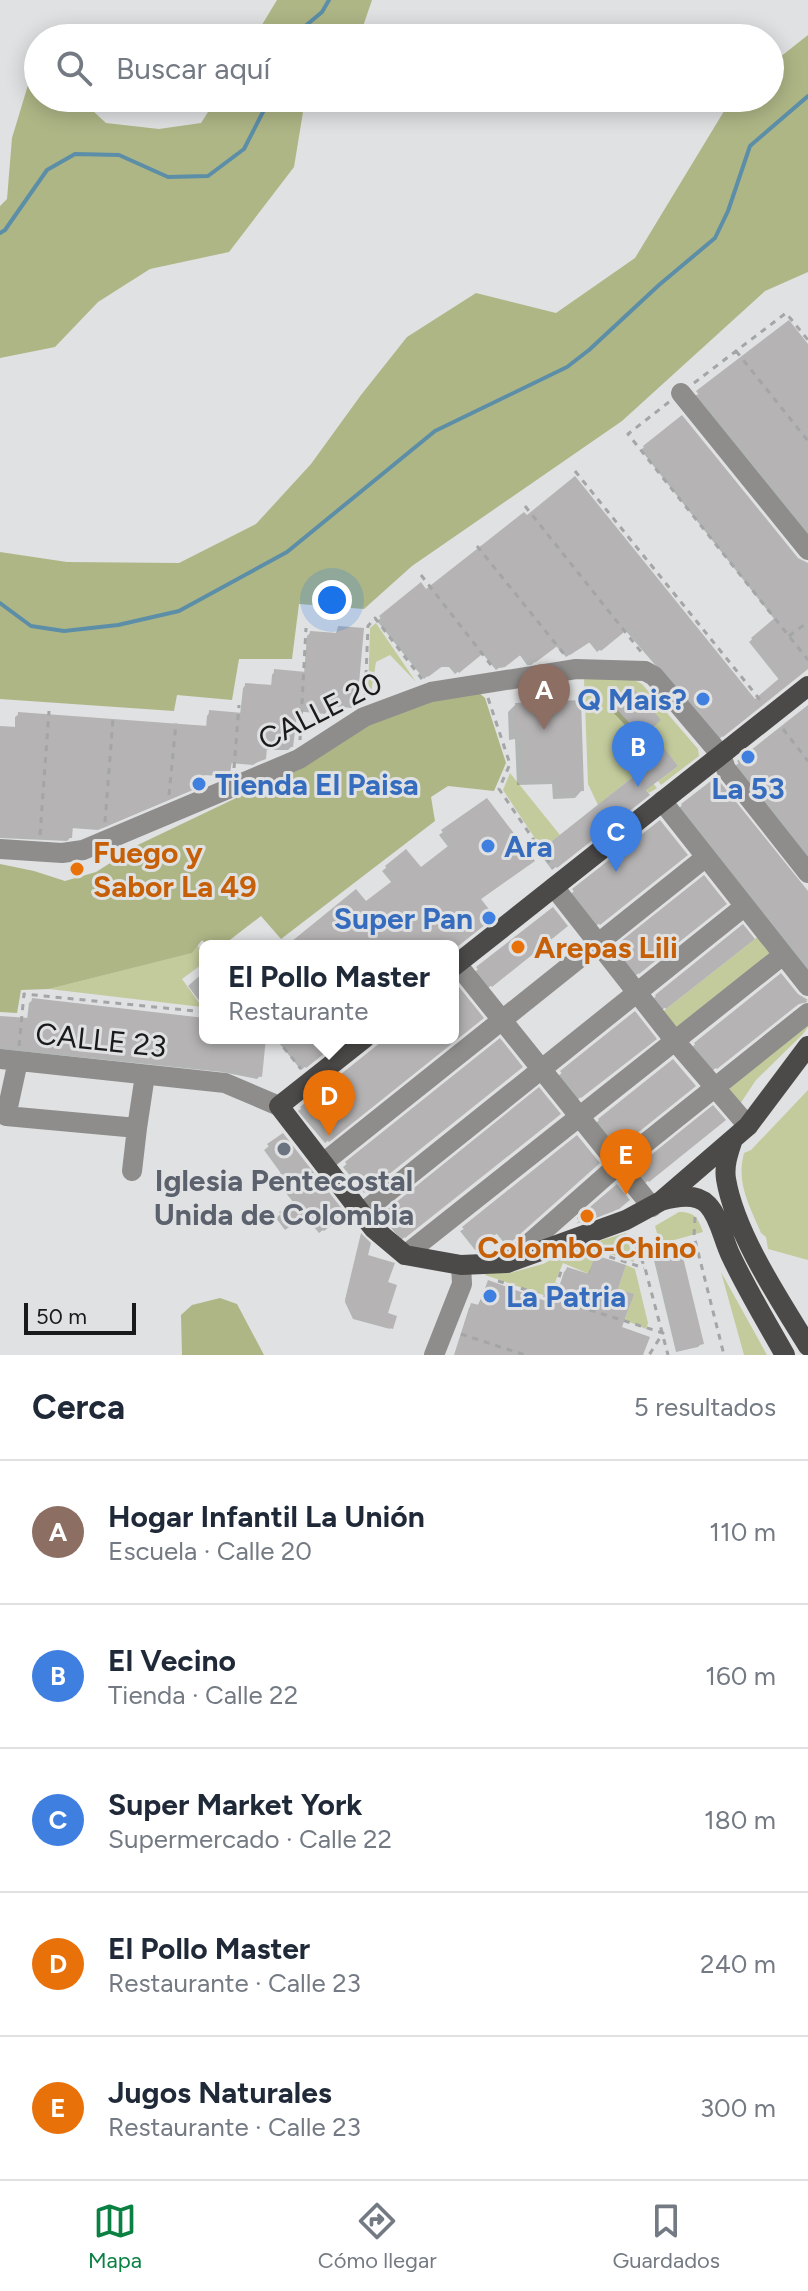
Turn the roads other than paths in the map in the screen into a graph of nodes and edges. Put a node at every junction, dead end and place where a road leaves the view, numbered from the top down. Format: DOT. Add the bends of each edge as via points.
graph roads {
  1 [pos="681,393"];
  2 [pos="808,550"];
  3 [pos="808,686"];
  4 [pos="721,755"];
  5 [pos="662,801"];
  6 [pos="0,849"];
  7 [pos="706,857"];
  8 [pos="808,873"];
  9 [pos="558,884"];
  10 [pos="745,906"];
  11 [pos="597,942"];
  12 [pos="783,955"];
  13 [pos="459,963"];
  14 [pos="459,971"];
  15 [pos="808,986"];
  16 [pos="637,993"];
  17 [pos="808,1013"];
  18 [pos="503,1021"];
  19 [pos="675,1041"];
  20 [pos="358,1044"];
  21 [pos="808,1046"];
  22 [pos="9,1060"];
  23 [pos="542,1070"];
  24 [pos="145,1075"];
  25 [pos="714,1089"];
  26 [pos="279,1106"];
  27 [pos="580,1117"];
  28 [pos="748,1126"];
  29 [pos="137,1128"];
  30 [pos="732,1142"];
  31 [pos="323,1163"];
  32 [pos="618,1165"];
  33 [pos="132,1171"];
  34 [pos="656,1204"];
  35 [pos="362,1213"];
  36 [pos="405,1255"];
  37 [pos="507,1263"];
  38 [pos="461,1265"];
  39 [pos="808,1346"];
  40 [pos="434,1355"];
  41 [pos="785,1355"];
  1 -- 2 [label="street"];
  3 -- 4 [label="main road"];
  4 -- 5 [label="main road"];
  4 -- 6 [label="street, CALLE 20" via="654,676 645,671 576,669 431,692 364,717 299,759 83,850"];
  4 -- 8 [label="street" via="726,769"];
  5 -- 7 [label="street"];
  5 -- 9 [label="main road"];
  7 -- 10 [label="street"];
  7 -- 11 [label="street"];
  9 -- 11 [label="street"];
  9 -- 13 [label="main road"];
  10 -- 12 [label="street"];
  10 -- 16 [label="street"];
  11 -- 16 [label="street"];
  11 -- 18 [label="street"];
  12 -- 15 [label="street"];
  12 -- 19 [label="street"];
  14 -- 18 [label="street"];
  16 -- 19 [label="street"];
  16 -- 23 [label="street"];
  17 -- 25 [label="street"];
  18 -- 23 [label="street"];
  18 -- 31 [label="street"];
  19 -- 25 [label="street"];
  19 -- 27 [label="street"];
  20 -- 26 [label="main road"];
  21 -- 28 [label="main road"];
  22 -- 24 [label="street, CALLE 23"];
  22 -- 29 [label="street" via="6,1116"];
  23 -- 27 [label="street"];
  23 -- 35 [label="street"];
  24 -- 26 [label="street, CALLE 23" via="225,1083"];
  24 -- 29 [label="street"];
  25 -- 28 [label="street"];
  25 -- 32 [label="street"];
  26 -- 31 [label="main road, CALLE 23"];
  27 -- 32 [label="street"];
  27 -- 36 [label="street"];
  28 -- 30 [label="main road"];
  29 -- 33 [label="street"];
  30 -- 34 [label="main road"];
  30 -- 39 [label="main road" via="726,1178 739,1220"];
  31 -- 35 [label="main road, CALLE 23"];
  32 -- 34 [label="street"];
  32 -- 37 [label="street"];
  34 -- 37 [label="main road"];
  34 -- 41 [label="main road" via="687,1197 707,1203"];
  35 -- 36 [label="main road, CALLE 23"];
  36 -- 38 [label="main road"];
  37 -- 38 [label="main road"];
  38 -- 40 [label="street" via="462,1284"];
}
